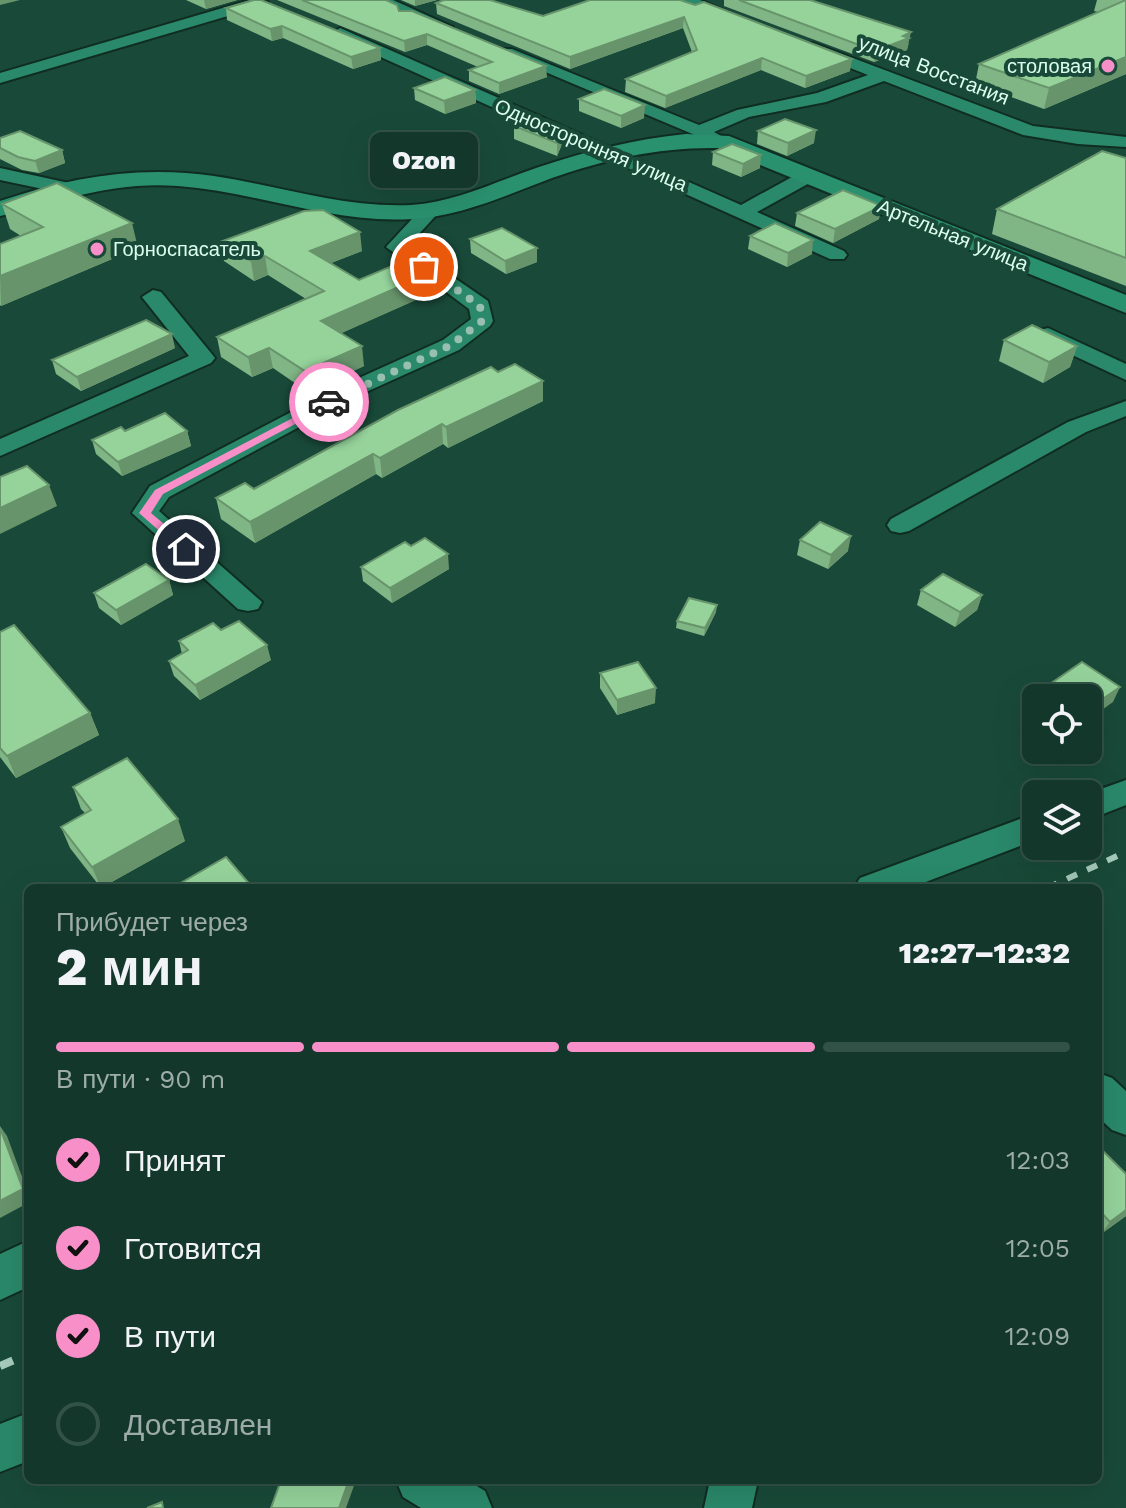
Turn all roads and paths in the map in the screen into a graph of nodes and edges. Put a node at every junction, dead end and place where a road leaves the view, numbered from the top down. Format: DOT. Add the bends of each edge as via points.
graph roads {
  1 [pos="380,0"];
  2 [pos="686,0"];
  3 [pos="263,3"];
  4 [pos="438,7"];
  5 [pos="414,14"];
  6 [pos="317,24"];
  7 [pos="758,27"];
  8 [pos="457,32"];
  9 [pos="345,35"];
  10 [pos="800,43"];
  11 [pos="485,44"];
  12 [pos="884,75"];
  13 [pos="0,78"];
  14 [pos="711,137"];
  15 [pos="1126,142"];
  16 [pos="608,154"];
  17 [pos="0,174"];
  18 [pos="808,176"];
  19 [pos="62,187"];
  20 [pos="0,209"];
  21 [pos="430,211"];
  22 [pos="743,212"];
  23 [pos="837,255"];
  24 [pos="153,297"];
  25 [pos="1126,305"];
  26 [pos="1048,335"];
  27 [pos="1126,373"];
  28 [pos="1126,408"];
  29 [pos="0,448"];
  30 [pos="900,525"];
  31 [pos="248,602"];
  32 [pos="1126,792"];
  33 [pos="1102,801"];
  34 [pos="1022,831"];
  35 [pos="883,884"];
  36 [pos="1102,1095"];
  37 [pos="1126,1117"];
  38 [pos="24,1265"];
  39 [pos="0,1278"];
  40 [pos="24,1439"];
  41 [pos="0,1448"];
  42 [pos="427,1484"];
  43 [pos="733,1484"];
  44 [pos="468,1508"];
  45 [pos="728,1508"];
  1 -- 5 [label="street"];
  2 -- 7 [label="street"];
  3 -- 13 [label="street"];
  4 -- 5 [label="street"];
  5 -- 8 [label="street"];
  5 -- 9 [label="street"];
  6 -- 9 [label="street, Односторонняя улица"];
  9 -- 16 [label="street, Односторонняя улица"];
  10 -- 12 [label="street, улица Восстания"];
  11 -- 14 [label="street, Артельная улица"];
  12 -- 14 [label="street" via="823,97 715,123"];
  12 -- 15 [label="street, улица Восстания" via="1029,131"];
  14 -- 16 [label="main road" via="665,140"];
  14 -- 18 [label="main road, Артельная улица"];
  16 -- 21 [label="main road"];
  16 -- 22 [label="street, Односторонняя улица"];
  17 -- 19 [label="street"];
  18 -- 22 [label="street"];
  18 -- 25 [label="main road, Артельная улица"];
  19 -- 20 [label="main road"];
  19 -- 21 [label="main road" via="180,179 339,210"];
  21 -- 31 [label="street" via="396,247 480,306 482,321 451,345 347,392 159,492 145,513"];
  22 -- 23 [label="street, Односторонняя улица"];
  24 -- 29 [label="street" via="203,358"];
  26 -- 27 [label="street"];
  28 -- 30 [label="street" via="1077,427"];
  32 -- 33 [label="street"];
  34 -- 35 [label="street"];
  36 -- 37 [label="street"];
  38 -- 39 [label="street"];
  40 -- 41 [label="street"];
  42 -- 44 [label="street"];
  43 -- 45 [label="street"];
}
